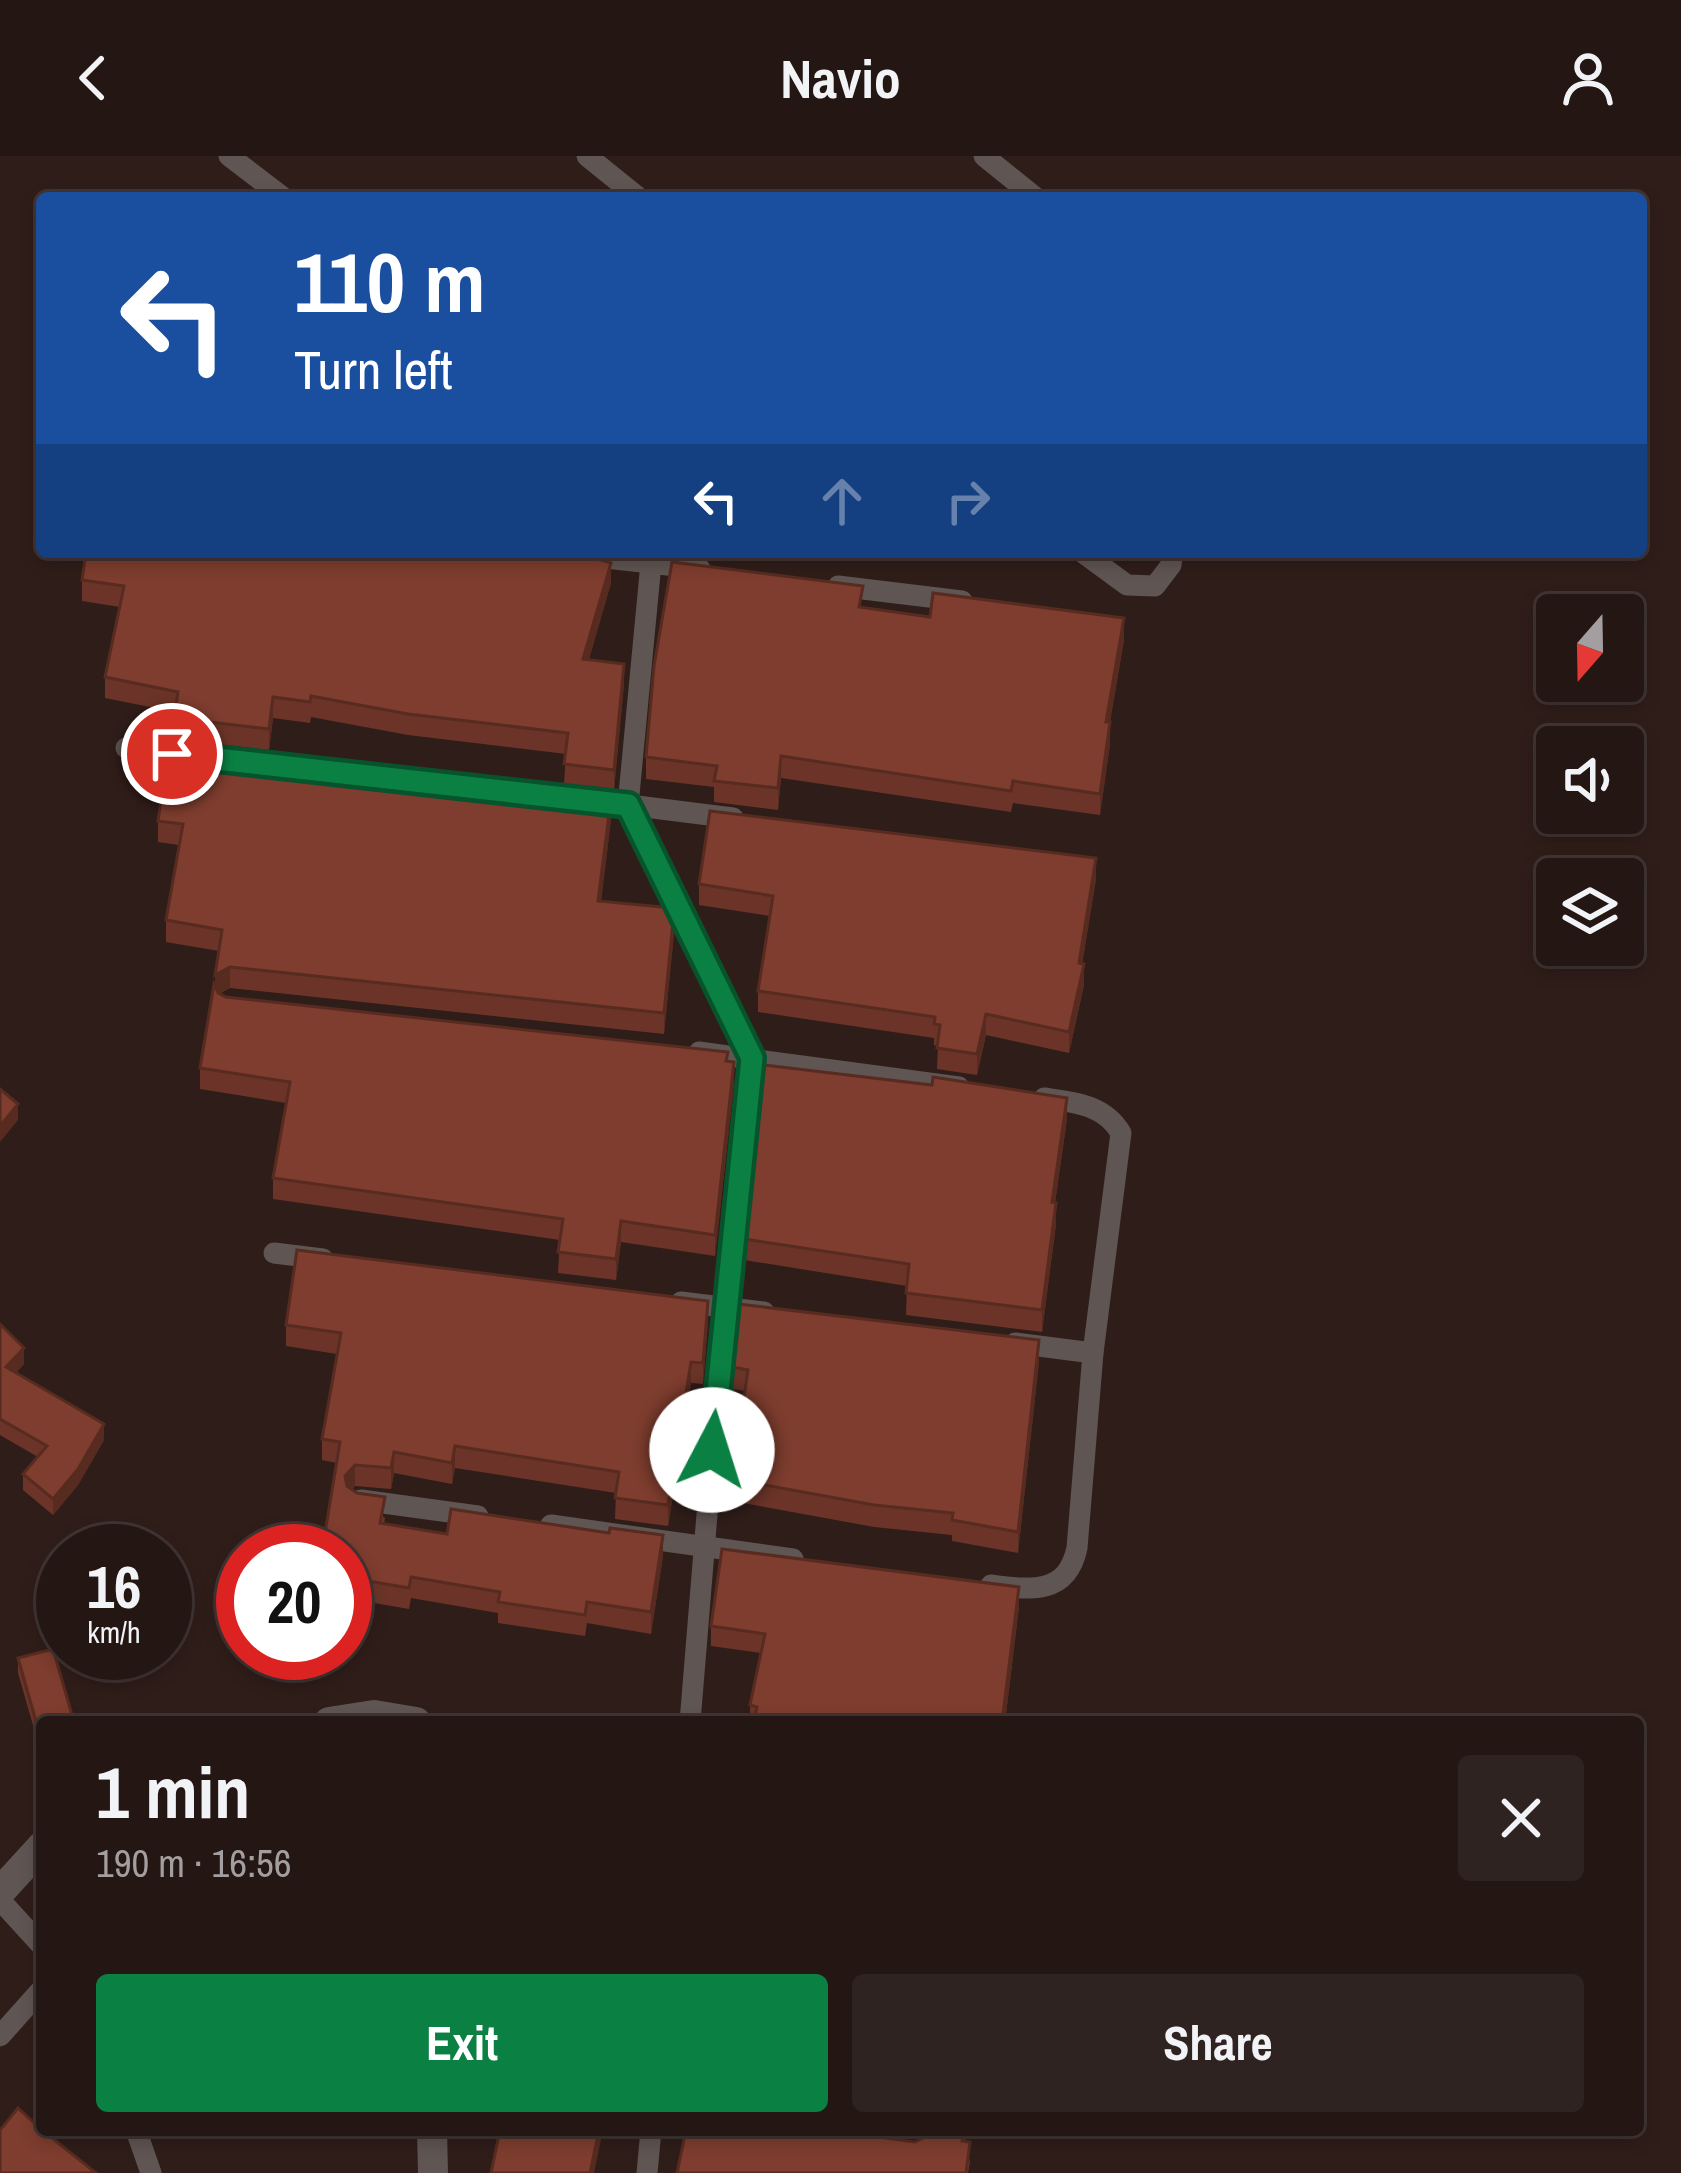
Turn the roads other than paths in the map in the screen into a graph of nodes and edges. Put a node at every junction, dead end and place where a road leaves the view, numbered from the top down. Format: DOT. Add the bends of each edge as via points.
graph roads {
  1 [pos="229,156"];
  2 [pos="586,156"];
  3 [pos="984,156"];
  4 [pos="276,192"];
  5 [pos="631,192"];
  6 [pos="1029,192"];
  7 [pos="605,558"];
  8 [pos="1090,558"];
  9 [pos="1173,558"];
  10 [pos="651,563"];
  11 [pos="719,571"];
  12 [pos="810,582"];
  13 [pos="993,605"];
  14 [pos="126,748"];
  15 [pos="217,759"];
  16 [pos="617,804"];
  17 [pos="746,820"];
  18 [pos="681,1051"];
  19 [pos="752,1058"];
  20 [pos="985,1091"];
  21 [pos="1028,1096"];
  22 [pos="274,1253"];
  23 [pos="345,1261"];
  24 [pos="653,1299"];
  25 [pos="724,1307"];
  26 [pos="793,1316"];
  27 [pos="1000,1341"];
  28 [pos="1093,1353"];
  29 [pos="360,1500"];
  30 [pos="703,1545"];
  31 [pos="810,1561"];
  32 [pos="966,1582"];
  33 [pos="690,1716"];
  34 [pos="36,1853"];
  35 [pos="0,1896"];
  36 [pos="36,1939"];
  37 [pos="36,1996"];
  38 [pos="0,2036"];
  39 [pos="138,2136"];
  40 [pos="432,2136"];
  41 [pos="650,2136"];
  42 [pos="152,2173"];
  43 [pos="433,2173"];
  44 [pos="647,2173"];
  1 -- 4 [label="lane"];
  2 -- 5 [label="lane"];
  3 -- 6 [label="lane"];
  7 -- 10 [label="lane"];
  8 -- 9 [label="lane" via="1127,585 1155,586"];
  10 -- 11 [label="lane"];
  10 -- 16 [label="lane"];
  12 -- 13 [label="lane"];
  14 -- 15 [label="lane"];
  16 -- 17 [label="lane"];
  16 -- 19 [label="lane"];
  18 -- 19 [label="lane"];
  19 -- 20 [label="lane"];
  19 -- 25 [label="lane"];
  21 -- 28 [label="lane" via="1088,1106 1121,1132"];
  22 -- 23 [label="lane"];
  24 -- 25 [label="lane"];
  25 -- 26 [label="lane"];
  25 -- 30 [label="lane"];
  27 -- 28 [label="lane"];
  28 -- 32 [label="lane" via="1073,1564 1041,1587"];
  29 -- 30 [label="lane"];
  30 -- 31 [label="lane"];
  30 -- 33 [label="lane"];
  34 -- 35 [label="street"];
  35 -- 36 [label="lane"];
  37 -- 38 [label="lane"];
  39 -- 42 [label="lane"];
  40 -- 43 [label="street"];
  41 -- 44 [label="lane"];
}
